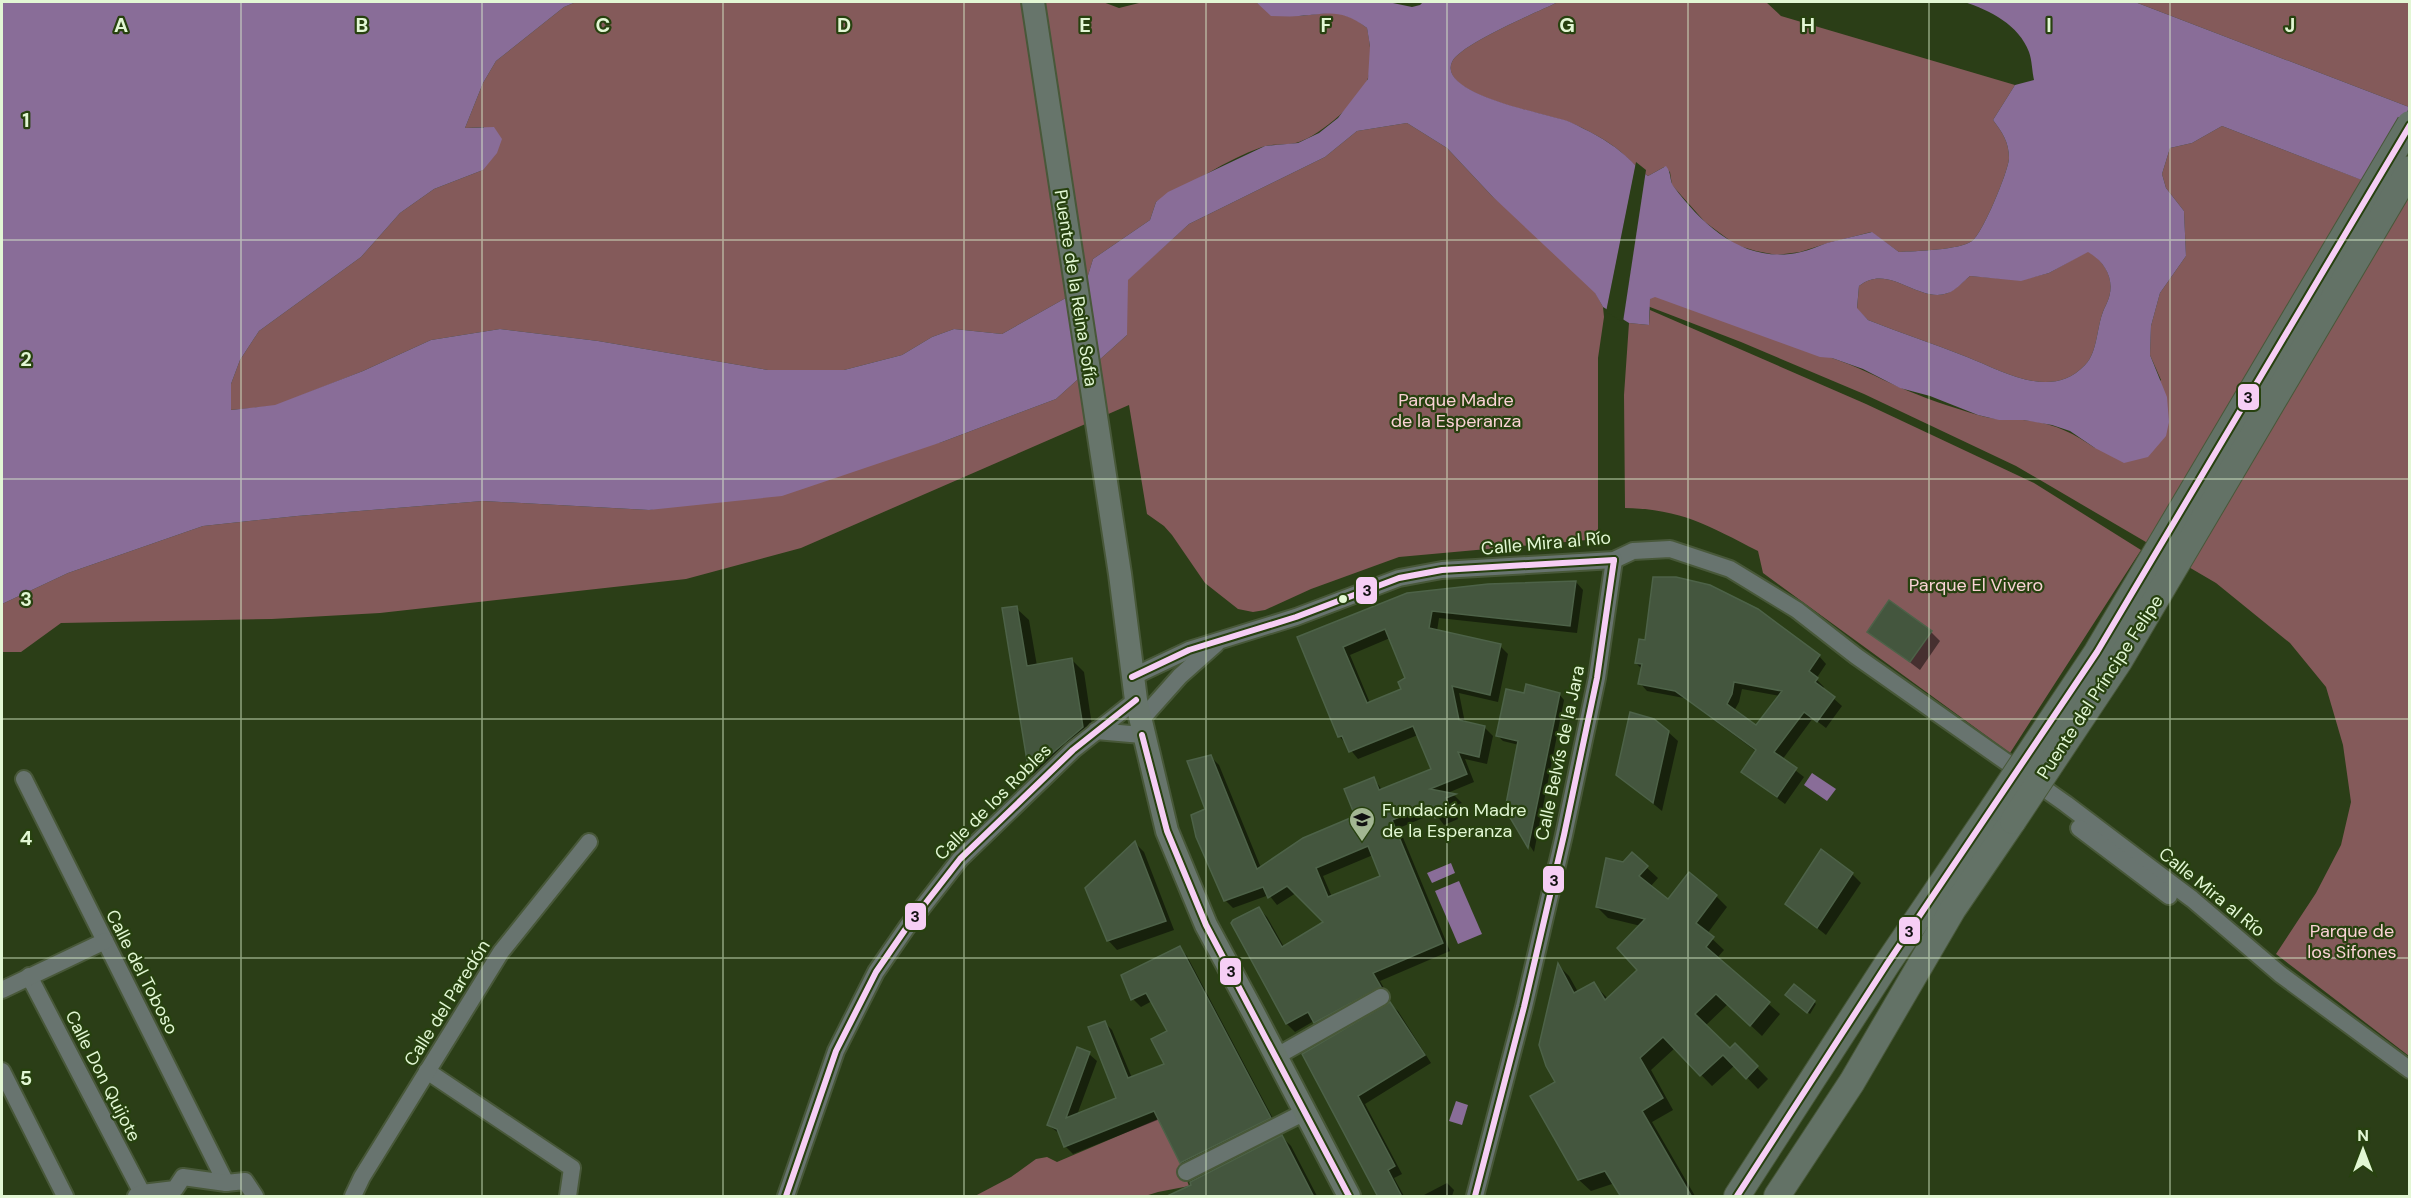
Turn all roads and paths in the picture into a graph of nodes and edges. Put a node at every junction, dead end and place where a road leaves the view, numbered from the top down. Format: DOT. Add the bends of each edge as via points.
graph roads {
  1 [pos="1033,2"];
  2 [pos="2409,124"];
  3 [pos="2409,170"];
  4 [pos="1614,560"];
  5 [pos="1219,641"];
  6 [pos="1132,677"];
  7 [pos="1139,718"];
  8 [pos="1096,731"];
  9 [pos="24,779"];
  10 [pos="2003,815"];
  11 [pos="589,842"];
  12 [pos="105,941"];
  13 [pos="29,976"];
  14 [pos="2,990"];
  15 [pos="1380,997"];
  16 [pos="1277,1056"];
  17 [pos="2409,1070"];
  18 [pos="2,1071"];
  19 [pos="427,1071"];
  20 [pos="1305,1112"];
  21 [pos="1186,1172"];
  22 [pos="226,1183"];
  23 [pos="139,1195"];
  24 [pos="65,1197"];
  25 [pos="255,1197"];
  26 [pos="353,1197"];
  27 [pos="568,1197"];
  28 [pos="786,1197"];
  29 [pos="1349,1197"];
  30 [pos="1475,1197"];
  31 [pos="1737,1197"];
  32 [pos="1777,1197"];
  1 -- 6 [label="main road, Puente de la Reina Sofía" via="1120,574"];
  2 -- 10 [label="main road, Puente del Príncipe Felipe, bridge"];
  3 -- 10 [label="main road, Puente del Príncipe Felipe, bridge" via="2120,660"];
  4 -- 5 [label="street, Calle Mira al Río" via="1442,570 1399,578"];
  4 -- 17 [label="street, Calle Mira al Río" via="1633,551 1670,549 1730,569 1797,610 1856,656 1891,693 2062,814 2174,900 2257,954"];
  4 -- 30 [label="street, Calle Belvís de la Jara" via="1597,678 1564,835"];
  5 -- 6 [label="street, Calle Mira al Río" via="1189,650"];
  5 -- 7 [label="street, Calle de los Robles"];
  6 -- 7 [label="main road, Puente de la Reina Sofía"];
  7 -- 8 [label="street"];
  7 -- 8 [label="street, Calle de los Robles"];
  7 -- 16 [label="main road, Puente de la Reina Sofía" via="1167,831 1206,925"];
  8 -- 28 [label="street, Calle de los Robles" via="960,859 876,972 836,1051"];
  9 -- 12 [label="street, Calle del Toboso"];
  10 -- 31 [label="main road, Puente del Príncipe Felipe" via="1887,964"];
  10 -- 32 [label="main road, Puente del Príncipe Felipe" via="1858,1072"];
  11 -- 19 [label="street, Calle del Paredón" via="501,952"];
  12 -- 13 [label="street"];
  12 -- 22 [label="street, Calle del Toboso"];
  13 -- 14 [label="street"];
  13 -- 23 [label="street, Calle Don Quijote"];
  15 -- 16 [label="street"];
  16 -- 20 [label="main road, Puente de la Reina Sofía"];
  18 -- 24 [label="street"];
  19 -- 26 [label="street, Calle del Paredón"];
  19 -- 27 [label="street" via="572,1168"];
  20 -- 21 [label="street"];
  20 -- 29 [label="main road, Puente de la Reina Sofía"];
  22 -- 23 [label="street" via="183,1177 175,1189"];
  22 -- 25 [label="street" via="245,1181"];
}
